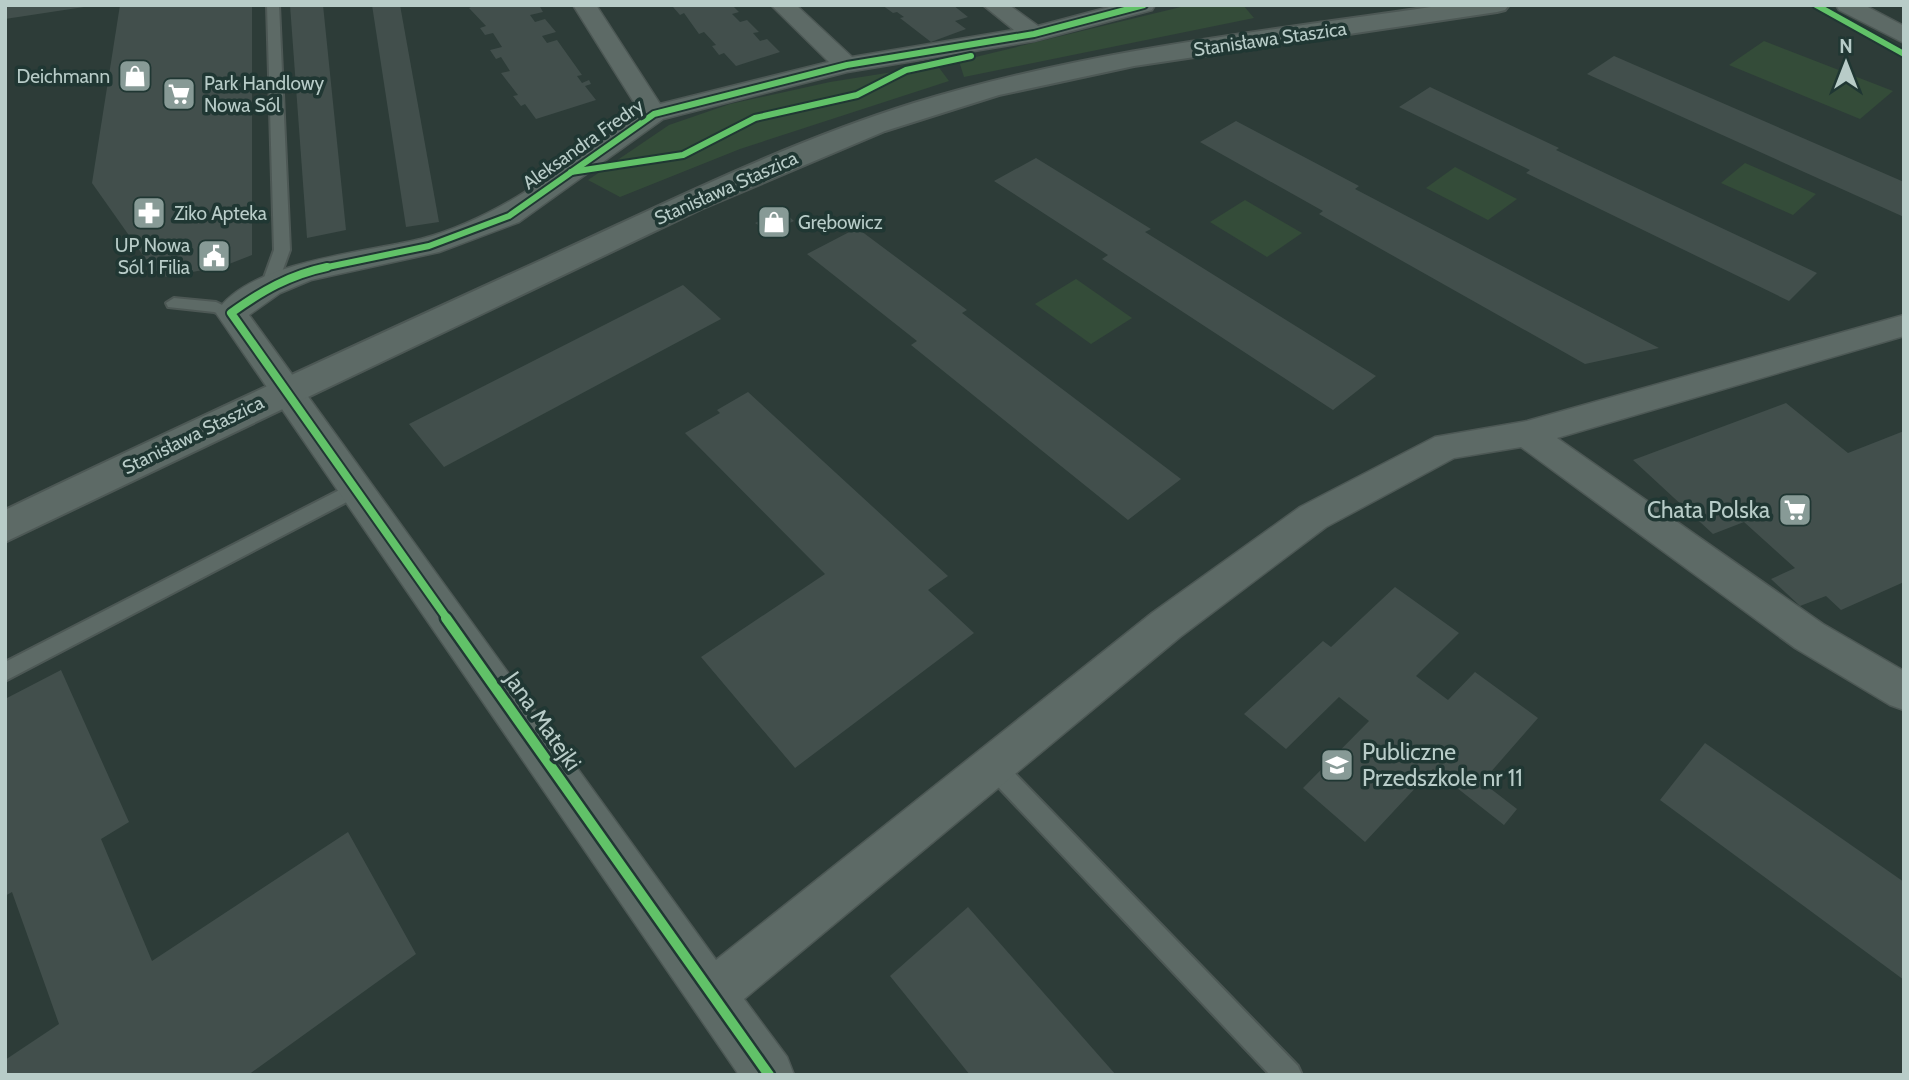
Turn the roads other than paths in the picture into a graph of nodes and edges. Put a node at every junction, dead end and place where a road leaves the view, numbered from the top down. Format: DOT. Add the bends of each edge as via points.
graph roads {
  1 [pos="273,5"];
  2 [pos="584,5"];
  3 [pos="782,5"];
  4 [pos="994,5"];
  5 [pos="1144,5"];
  6 [pos="1497,5"];
  7 [pos="1847,5"];
  8 [pos="1034,34"];
  9 [pos="1904,36"];
  10 [pos="847,65"];
  11 [pos="654,114"];
  12 [pos="269,286"];
  13 [pos="174,303"];
  14 [pos="231,313"];
  15 [pos="1904,325"];
  16 [pos="285,390"];
  17 [pos="1527,434"];
  18 [pos="355,489"];
  19 [pos="5,527"];
  20 [pos="5,672"];
  21 [pos="1904,692"];
  22 [pos="992,765"];
  23 [pos="712,994"];
  24 [pos="769,1075"];
  25 [pos="1289,1075"];
  1 -- 12 [label="lane" via="282,250"];
  2 -- 11 [label="street"];
  3 -- 10 [label="street"];
  4 -- 8 [label="street"];
  5 -- 8 [label="street, Aleksandra Fredry"];
  6 -- 16 [label="street, Stanisława Staszica" via="1088,68 923,108 770,167"];
  7 -- 9 [label="street"];
  8 -- 10 [label="street, Aleksandra Fredry"];
  10 -- 11 [label="street, Aleksandra Fredry"];
  11 -- 12 [label="street, Aleksandra Fredry" via="509,216 429,246 303,272"];
  12 -- 14 [label="street, Aleksandra Fredry"];
  13 -- 14 [label="lane"];
  14 -- 16 [label="street"];
  15 -- 17 [label="street"];
  16 -- 18 [label="street, Jana Matejki" via="320,446"];
  16 -- 19 [label="street, Stanisława Staszica"];
  17 -- 21 [label="street" via="1809,635"];
  17 -- 22 [label="street" via="1447,446 1313,517 1166,625"];
  18 -- 20 [label="lane"];
  18 -- 23 [label="street, Jana Matejki"];
  22 -- 23 [label="street"];
  22 -- 25 [label="lane"];
  23 -- 24 [label="street, Jana Matejki"];
}
